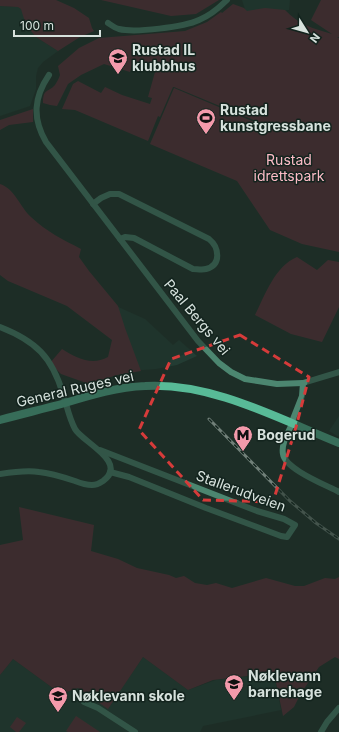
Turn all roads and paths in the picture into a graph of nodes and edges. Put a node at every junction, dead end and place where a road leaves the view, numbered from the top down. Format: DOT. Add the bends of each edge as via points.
graph roads {
  1 [pos="227,0"];
  2 [pos="108,23"];
  3 [pos="49,75"];
  4 [pos="93,204"];
  5 [pos="120,239"];
  6 [pos="0,327"];
  7 [pos="339,372"];
  8 [pos="304,383"];
  9 [pos="66,402"];
  10 [pos="0,420"];
  11 [pos="292,424"];
  12 [pos="339,443"];
  13 [pos="100,450"];
  14 [pos="110,472"];
  15 [pos="0,474"];
  16 [pos="339,492"];
  17 [pos="84,702"];
  18 [pos="339,708"];
  19 [pos="135,732"];
  20 [pos="321,732"];
  1 -- 2 [label="street" via="205,17 184,26 131,30 118,29"];
  3 -- 4 [label="street, Paal Bergs vei" via="41,86 36,109 40,131 54,154"];
  4 -- 5 [label="street, Paal Bergs vei"];
  4 -- 5 [label="street, Paal Bergs vei" via="110,194 119,194 209,239 216,247 217,256 210,268 193,269 134,238 125,236"];
  5 -- 8 [label="street, Paal Bergs vei" via="218,364 245,379 280,385"];
  6 -- 9 [label="street, Stallerudveien" via="30,341 42,353 52,366"];
  7 -- 8 [label="street, Paal Bergs vei"];
  8 -- 11 [label="street"];
  9 -- 10 [label="main road, General Ruges vei"];
  9 -- 11 [label="main road, General Ruges vei" via="125,388 179,387 219,395"];
  9 -- 13 [label="street, Stallerudveien" via="77,433"];
  11 -- 12 [label="main road, General Ruges vei"];
  11 -- 16 [label="street" via="283,449 284,459 292,467"];
  13 -- 14 [label="street, Stallerudveien" via="107,458"];
  13 -- 14 [label="street, Stallerudveien" via="295,525 290,535 285,537"];
  14 -- 15 [label="street" via="102,481 91,485 39,472"];
  17 -- 19 [label="street"];
  18 -- 20 [label="street"];
}
